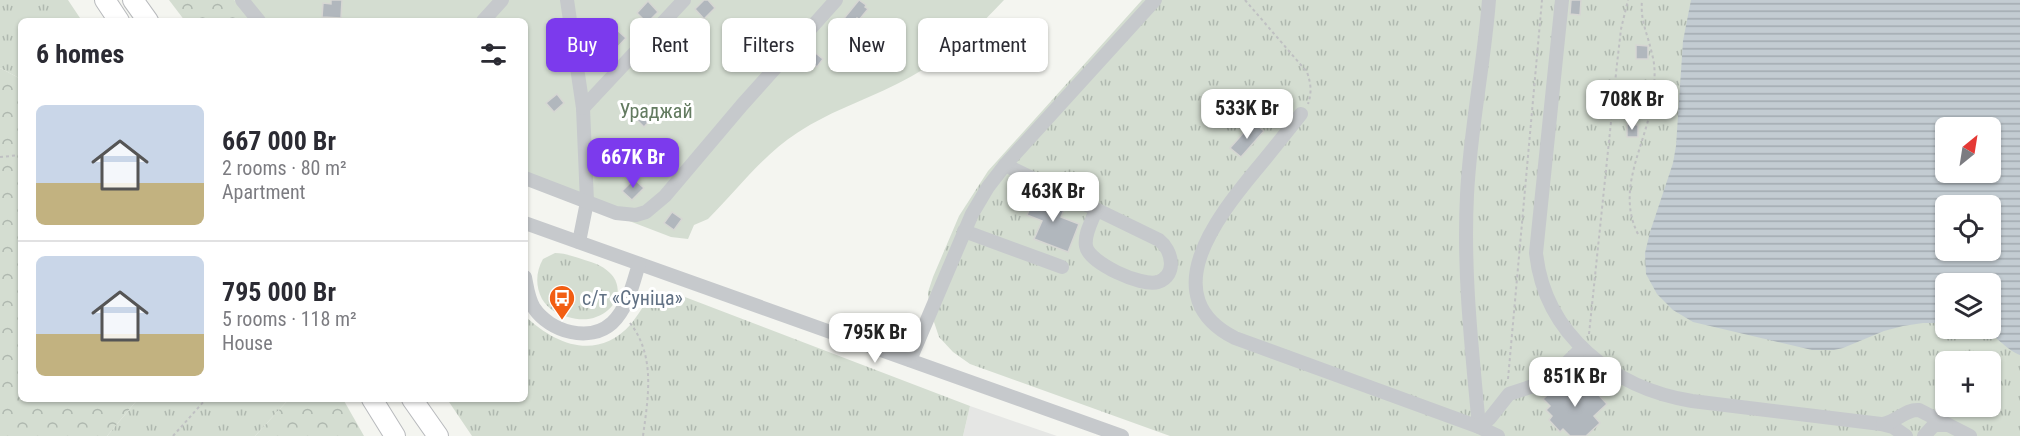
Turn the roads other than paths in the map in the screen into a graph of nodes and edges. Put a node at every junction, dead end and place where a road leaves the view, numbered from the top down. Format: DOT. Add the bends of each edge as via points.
graph roads {
  1 [pos="105,0"];
  2 [pos="133,0"];
  3 [pos="242,0"];
  4 [pos="502,0"];
  5 [pos="567,0"];
  6 [pos="684,0"];
  7 [pos="836,0"];
  8 [pos="1155,0"];
  9 [pos="1489,0"];
  10 [pos="1562,0"];
  11 [pos="117,18"];
  12 [pos="146,18"];
  13 [pos="256,18"];
  14 [pos="486,18"];
  15 [pos="583,108"];
  16 [pos="1301,114"];
  17 [pos="1005,165"];
  18 [pos="528,179"];
  19 [pos="587,202"];
  20 [pos="1096,210"];
  21 [pos="528,224"];
  22 [pos="964,231"];
  23 [pos="579,242"];
  24 [pos="639,264"];
  25 [pos="1062,267"];
  26 [pos="528,295"];
  27 [pos="1581,349"];
  28 [pos="910,360"];
  29 [pos="374,402"];
  30 [pos="413,402"];
  31 [pos="1923,412"];
  32 [pos="1902,416"];
  33 [pos="1881,424"];
  34 [pos="1950,426"];
  35 [pos="1479,428"];
  36 [pos="1925,434"];
  37 [pos="1905,435"];
  38 [pos="395,436"];
  39 [pos="438,436"];
  40 [pos="1122,436"];
  41 [pos="1498,436"];
  42 [pos="1970,436"];
  1 -- 11 [label="highway"];
  2 -- 12 [label="highway"];
  3 -- 13 [label="street"];
  4 -- 14 [label="street"];
  5 -- 15 [label="street"];
  6 -- 15 [label="street"];
  7 -- 19 [label="street" via="656,205 646,212 626,215"];
  8 -- 17 [label="street"];
  9 -- 35 [label="street" via="1469,156 1465,239"];
  10 -- 27 [label="street" via="1536,253 1542,283 1554,312"];
  15 -- 19 [label="street"];
  16 -- 35 [label="street" via="1229,203 1209,236 1196,281 1201,309 1210,322 1235,338"];
  17 -- 20 [label="street"];
  17 -- 22 [label="street"];
  18 -- 19 [label="street"];
  19 -- 23 [label="street"];
  20 -- 20 [label="street" via="1165,245 1171,265 1163,278 1142,282 1105,267 1090,255 1086,242"];
  21 -- 23 [label="street"];
  22 -- 25 [label="street"];
  22 -- 28 [label="street"];
  23 -- 24 [label="street"];
  24 -- 26 [label="street" via="621,312 602,329 578,333 561,329 542,317"];
  24 -- 28 [label="street"];
  27 -- 33 [label="street" via="1620,376 1650,391 1677,398"];
  27 -- 35 [label="street" via="1548,381 1509,394"];
  28 -- 40 [label="street"];
  29 -- 38 [label="highway"];
  30 -- 39 [label="highway"];
  31 -- 32 [label="street" via="1914,410"];
  31 -- 34 [label="street"];
  31 -- 36 [label="street" via="1929,421"];
  32 -- 33 [label="street"];
  32 -- 37 [label="street" via="1900,424"];
  33 -- 37 [label="street"];
  34 -- 36 [label="street" via="1937,424"];
  34 -- 42 [label="street"];
  35 -- 41 [label="street"];
}
